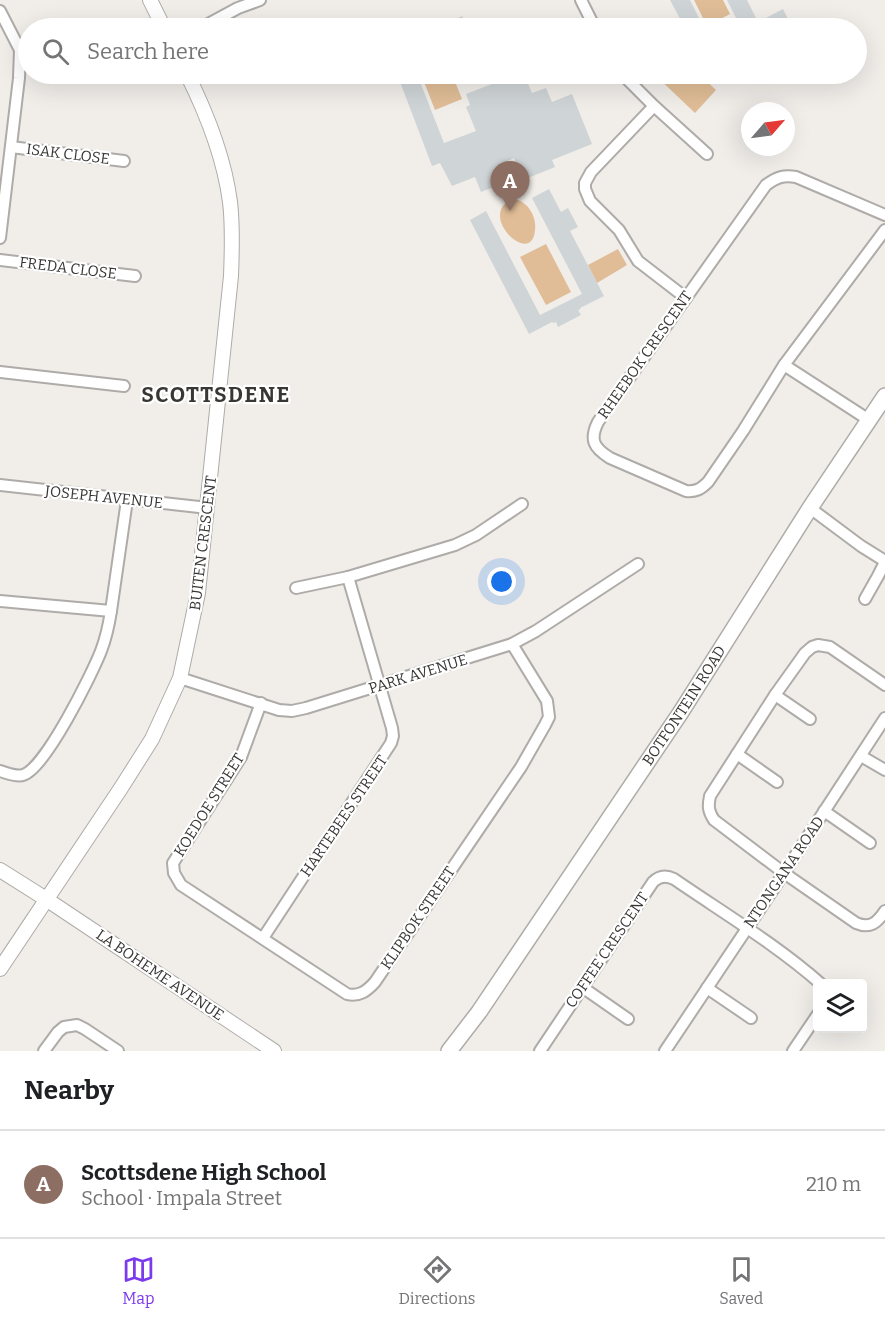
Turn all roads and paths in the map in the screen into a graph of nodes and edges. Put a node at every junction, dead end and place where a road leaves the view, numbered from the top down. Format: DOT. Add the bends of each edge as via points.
graph roads {
  1 [pos="150,0"];
  2 [pos="260,0"];
  3 [pos="581,0"];
  4 [pos="0,11"];
  5 [pos="159,18"];
  6 [pos="220,18"];
  7 [pos="591,18"];
  8 [pos="18,44"];
  9 [pos="18,83"];
  10 [pos="192,84"];
  11 [pos="632,84"];
  12 [pos="654,106"];
  13 [pos="11,147"];
  14 [pos="706,154"];
  15 [pos="124,161"];
  16 [pos="885,215"];
  17 [pos="885,230"];
  18 [pos="0,238"];
  19 [pos="0,260"];
  20 [pos="135,276"];
  21 [pos="686,298"];
  22 [pos="784,365"];
  23 [pos="0,372"];
  24 [pos="124,386"];
  25 [pos="885,396"];
  26 [pos="869,420"];
  27 [pos="0,486"];
  28 [pos="127,500"];
  29 [pos="522,504"];
  30 [pos="208,508"];
  31 [pos="810,508"];
  32 [pos="885,562"];
  33 [pos="638,564"];
  34 [pos="348,577"];
  35 [pos="296,588"];
  36 [pos="865,599"];
  37 [pos="0,601"];
  38 [pos="111,611"];
  39 [pos="512,644"];
  40 [pos="180,678"];
  41 [pos="380,685"];
  42 [pos="885,685"];
  43 [pos="776,695"];
  44 [pos="261,703"];
  45 [pos="885,718"];
  46 [pos="810,719"];
  47 [pos="737,754"];
  48 [pos="861,756"];
  49 [pos="885,770"];
  50 [pos="0,771"];
  51 [pos="777,782"];
  52 [pos="824,811"];
  53 [pos="870,843"];
  54 [pos="0,870"];
  55 [pos="174,873"];
  56 [pos="784,873"];
  57 [pos="46,899"];
  58 [pos="885,911"];
  59 [pos="746,928"];
  60 [pos="262,938"];
  61 [pos="0,969"];
  62 [pos="815,979"];
  63 [pos="582,987"];
  64 [pos="707,988"];
  65 [pos="479,1012"];
  66 [pos="751,1018"];
  67 [pos="628,1019"];
  68 [pos="813,1022"];
  69 [pos="667,1050"];
  70 [pos="796,1050"];
  71 [pos="44,1051"];
  72 [pos="118,1051"];
  73 [pos="274,1051"];
  74 [pos="449,1051"];
  75 [pos="459,1051"];
  76 [pos="540,1051"];
  1 -- 5 [label="street"];
  2 -- 6 [label="street"];
  3 -- 7 [label="street"];
  4 -- 8 [label="street"];
  9 -- 13 [label="street"];
  10 -- 30 [label="street, BUITEN CRESCENT" via="216,142 230,201 232,240"];
  11 -- 12 [label="street"];
  12 -- 14 [label="street"];
  12 -- 21 [label="street" via="591,172 585,189 590,201 619,230 638,261"];
  13 -- 15 [label="street, ISAK CLOSE"];
  13 -- 18 [label="street"];
  16 -- 21 [label="street, RHEEBOK CRESCENT" via="796,177 776,178 766,185"];
  17 -- 22 [label="street, RHEEBOK CRESCENT"];
  19 -- 20 [label="street, FREDA CLOSE"];
  21 -- 22 [label="street, RHEEBOK CRESCENT" via="594,429 593,438 600,452 686,491 701,489"];
  22 -- 26 [label="street"];
  23 -- 24 [label="street"];
  25 -- 26 [label="main road, BOTFONTEIN ROAD"];
  26 -- 31 [label="main road, BOTFONTEIN ROAD"];
  27 -- 28 [label="street, JOSEPH AVENUE"];
  28 -- 30 [label="street, JOSEPH AVENUE"];
  28 -- 38 [label="street"];
  29 -- 34 [label="street" via="455,545"];
  30 -- 40 [label="street, BUITEN CRESCENT" via="198,593"];
  31 -- 32 [label="street"];
  31 -- 65 [label="main road, BOTFONTEIN ROAD" via="681,712"];
  32 -- 36 [label="street"];
  33 -- 39 [label="street, PARK AVENUE"];
  34 -- 35 [label="street"];
  34 -- 41 [label="street, HARTEBEES STREET"];
  37 -- 38 [label="street"];
  38 -- 50 [label="street" via="101,651 49,748 23,775"];
  39 -- 41 [label="street, PARK AVENUE"];
  39 -- 60 [label="street, KLIPBOK STREET" via="547,701 549,717 370,988 354,996 347,994"];
  40 -- 44 [label="street, PARK AVENUE"];
  40 -- 57 [label="street, BUITEN CRESCENT" via="152,739"];
  41 -- 44 [label="street, PARK AVENUE" via="292,711"];
  41 -- 60 [label="street, HARTEBEES STREET" via="392,728 391,743"];
  42 -- 43 [label="street" via="830,647 818,645 805,654"];
  43 -- 46 [label="street"];
  43 -- 47 [label="street"];
  44 -- 55 [label="street, KOEDOE STREET" via="241,757 174,863"];
  45 -- 48 [label="street, NTONGANA ROAD"];
  47 -- 51 [label="street"];
  47 -- 56 [label="street" via="710,796 709,813"];
  48 -- 49 [label="street"];
  48 -- 52 [label="street, NTONGANA ROAD"];
  52 -- 53 [label="street"];
  52 -- 56 [label="street, NTONGANA ROAD"];
  54 -- 57 [label="street, LA BOHEME AVENUE"];
  55 -- 60 [label="street, KLIPBOK STREET" via="181,885"];
  56 -- 58 [label="street" via="860,925 876,923"];
  56 -- 59 [label="street, NTONGANA ROAD"];
  57 -- 61 [label="street, BUITEN CRESCENT"];
  57 -- 73 [label="street, LA BOHEME AVENUE"];
  59 -- 62 [label="street"];
  59 -- 63 [label="street, COFFEE CRESCENT" via="674,879 660,877"];
  59 -- 64 [label="street, NTONGANA ROAD"];
  63 -- 67 [label="street"];
  63 -- 76 [label="street, COFFEE CRESCENT"];
  64 -- 66 [label="street"];
  64 -- 69 [label="street, NTONGANA ROAD"];
  65 -- 74 [label="main road, BOTFONTEIN ROAD"];
  65 -- 75 [label="main road, BOTFONTEIN ROAD"];
  68 -- 70 [label="street"];
  71 -- 72 [label="street" via="64,1027 77,1025"];
}
